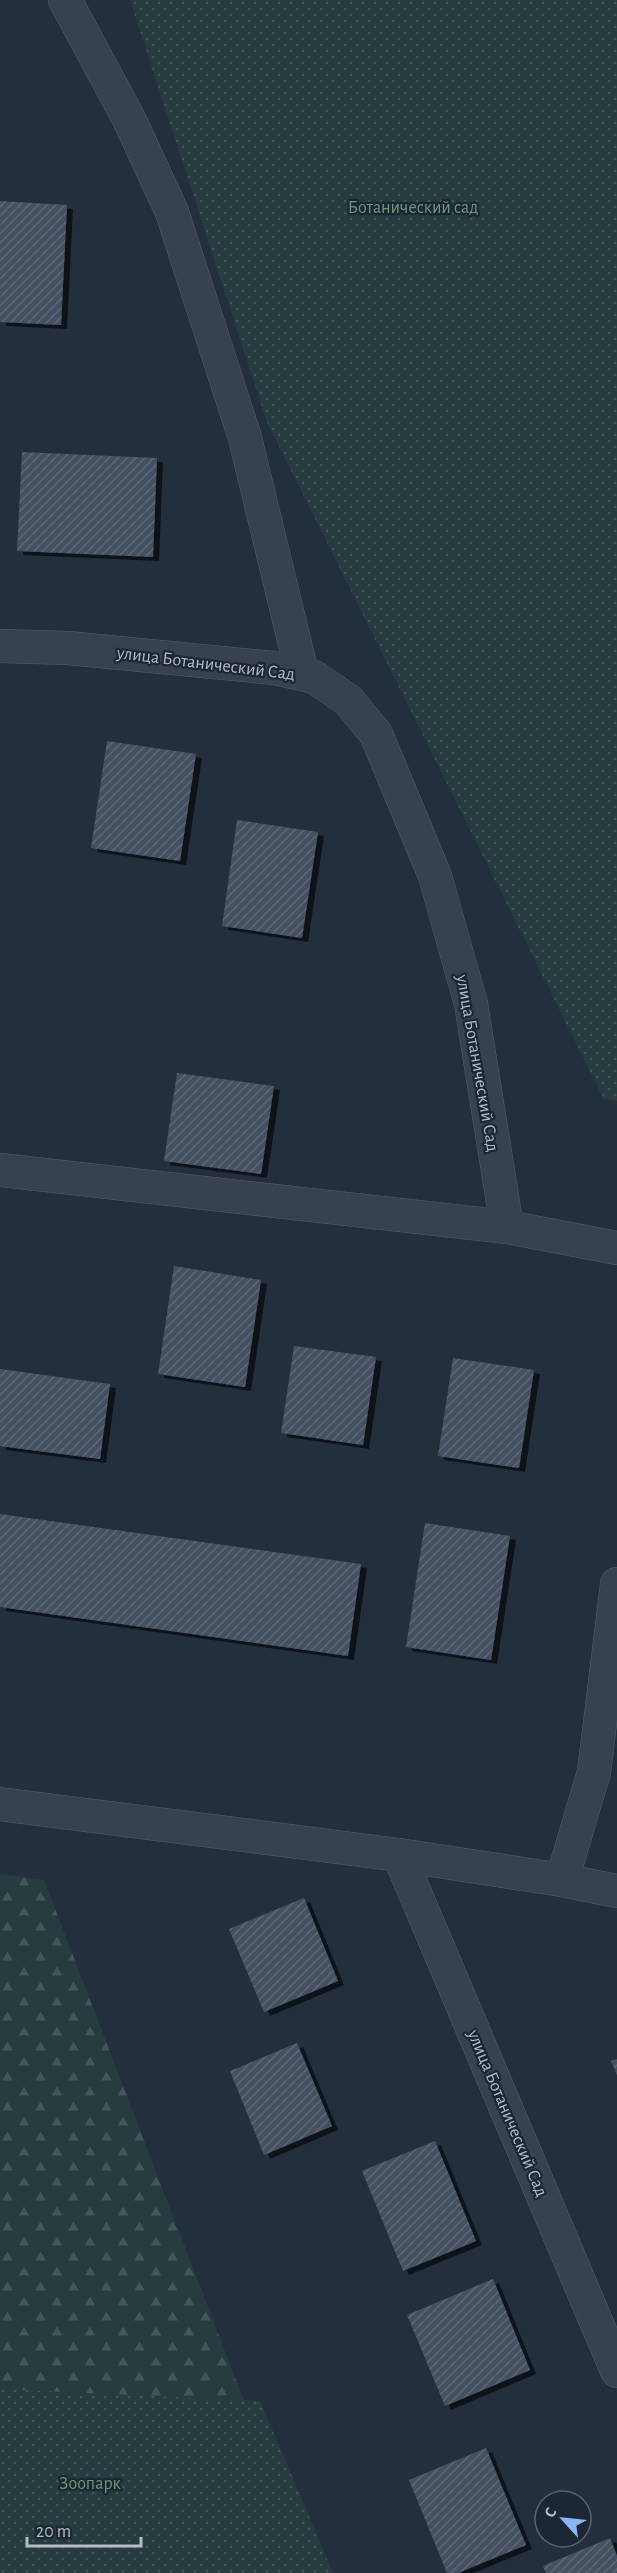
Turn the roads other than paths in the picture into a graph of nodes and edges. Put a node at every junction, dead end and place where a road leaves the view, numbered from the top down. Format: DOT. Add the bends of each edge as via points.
graph roads {
  1 [pos="65,0"];
  2 [pos="0,646"];
  3 [pos="302,673"];
  4 [pos="0,1170"];
  5 [pos="507,1227"];
  6 [pos="617,1248"];
  7 [pos="617,1584"];
  8 [pos="0,1804"];
  9 [pos="399,1856"];
  10 [pos="562,1880"];
  11 [pos="617,1891"];
  12 [pos="617,2371"];
  1 -- 3 [label="street" via="129,119 172,212 245,438"];
  2 -- 3 [label="street, улица Ботанический Сад" via="68,648"];
  3 -- 5 [label="street, улица Ботанический Сад" via="348,700 376,734 435,876 471,1004"];
  4 -- 5 [label="street"];
  5 -- 6 [label="street"];
  7 -- 10 [label="street" via="594,1772"];
  8 -- 9 [label="street"];
  9 -- 10 [label="street"];
  9 -- 12 [label="street, улица Ботанический Сад"];
  10 -- 11 [label="street"];
}
